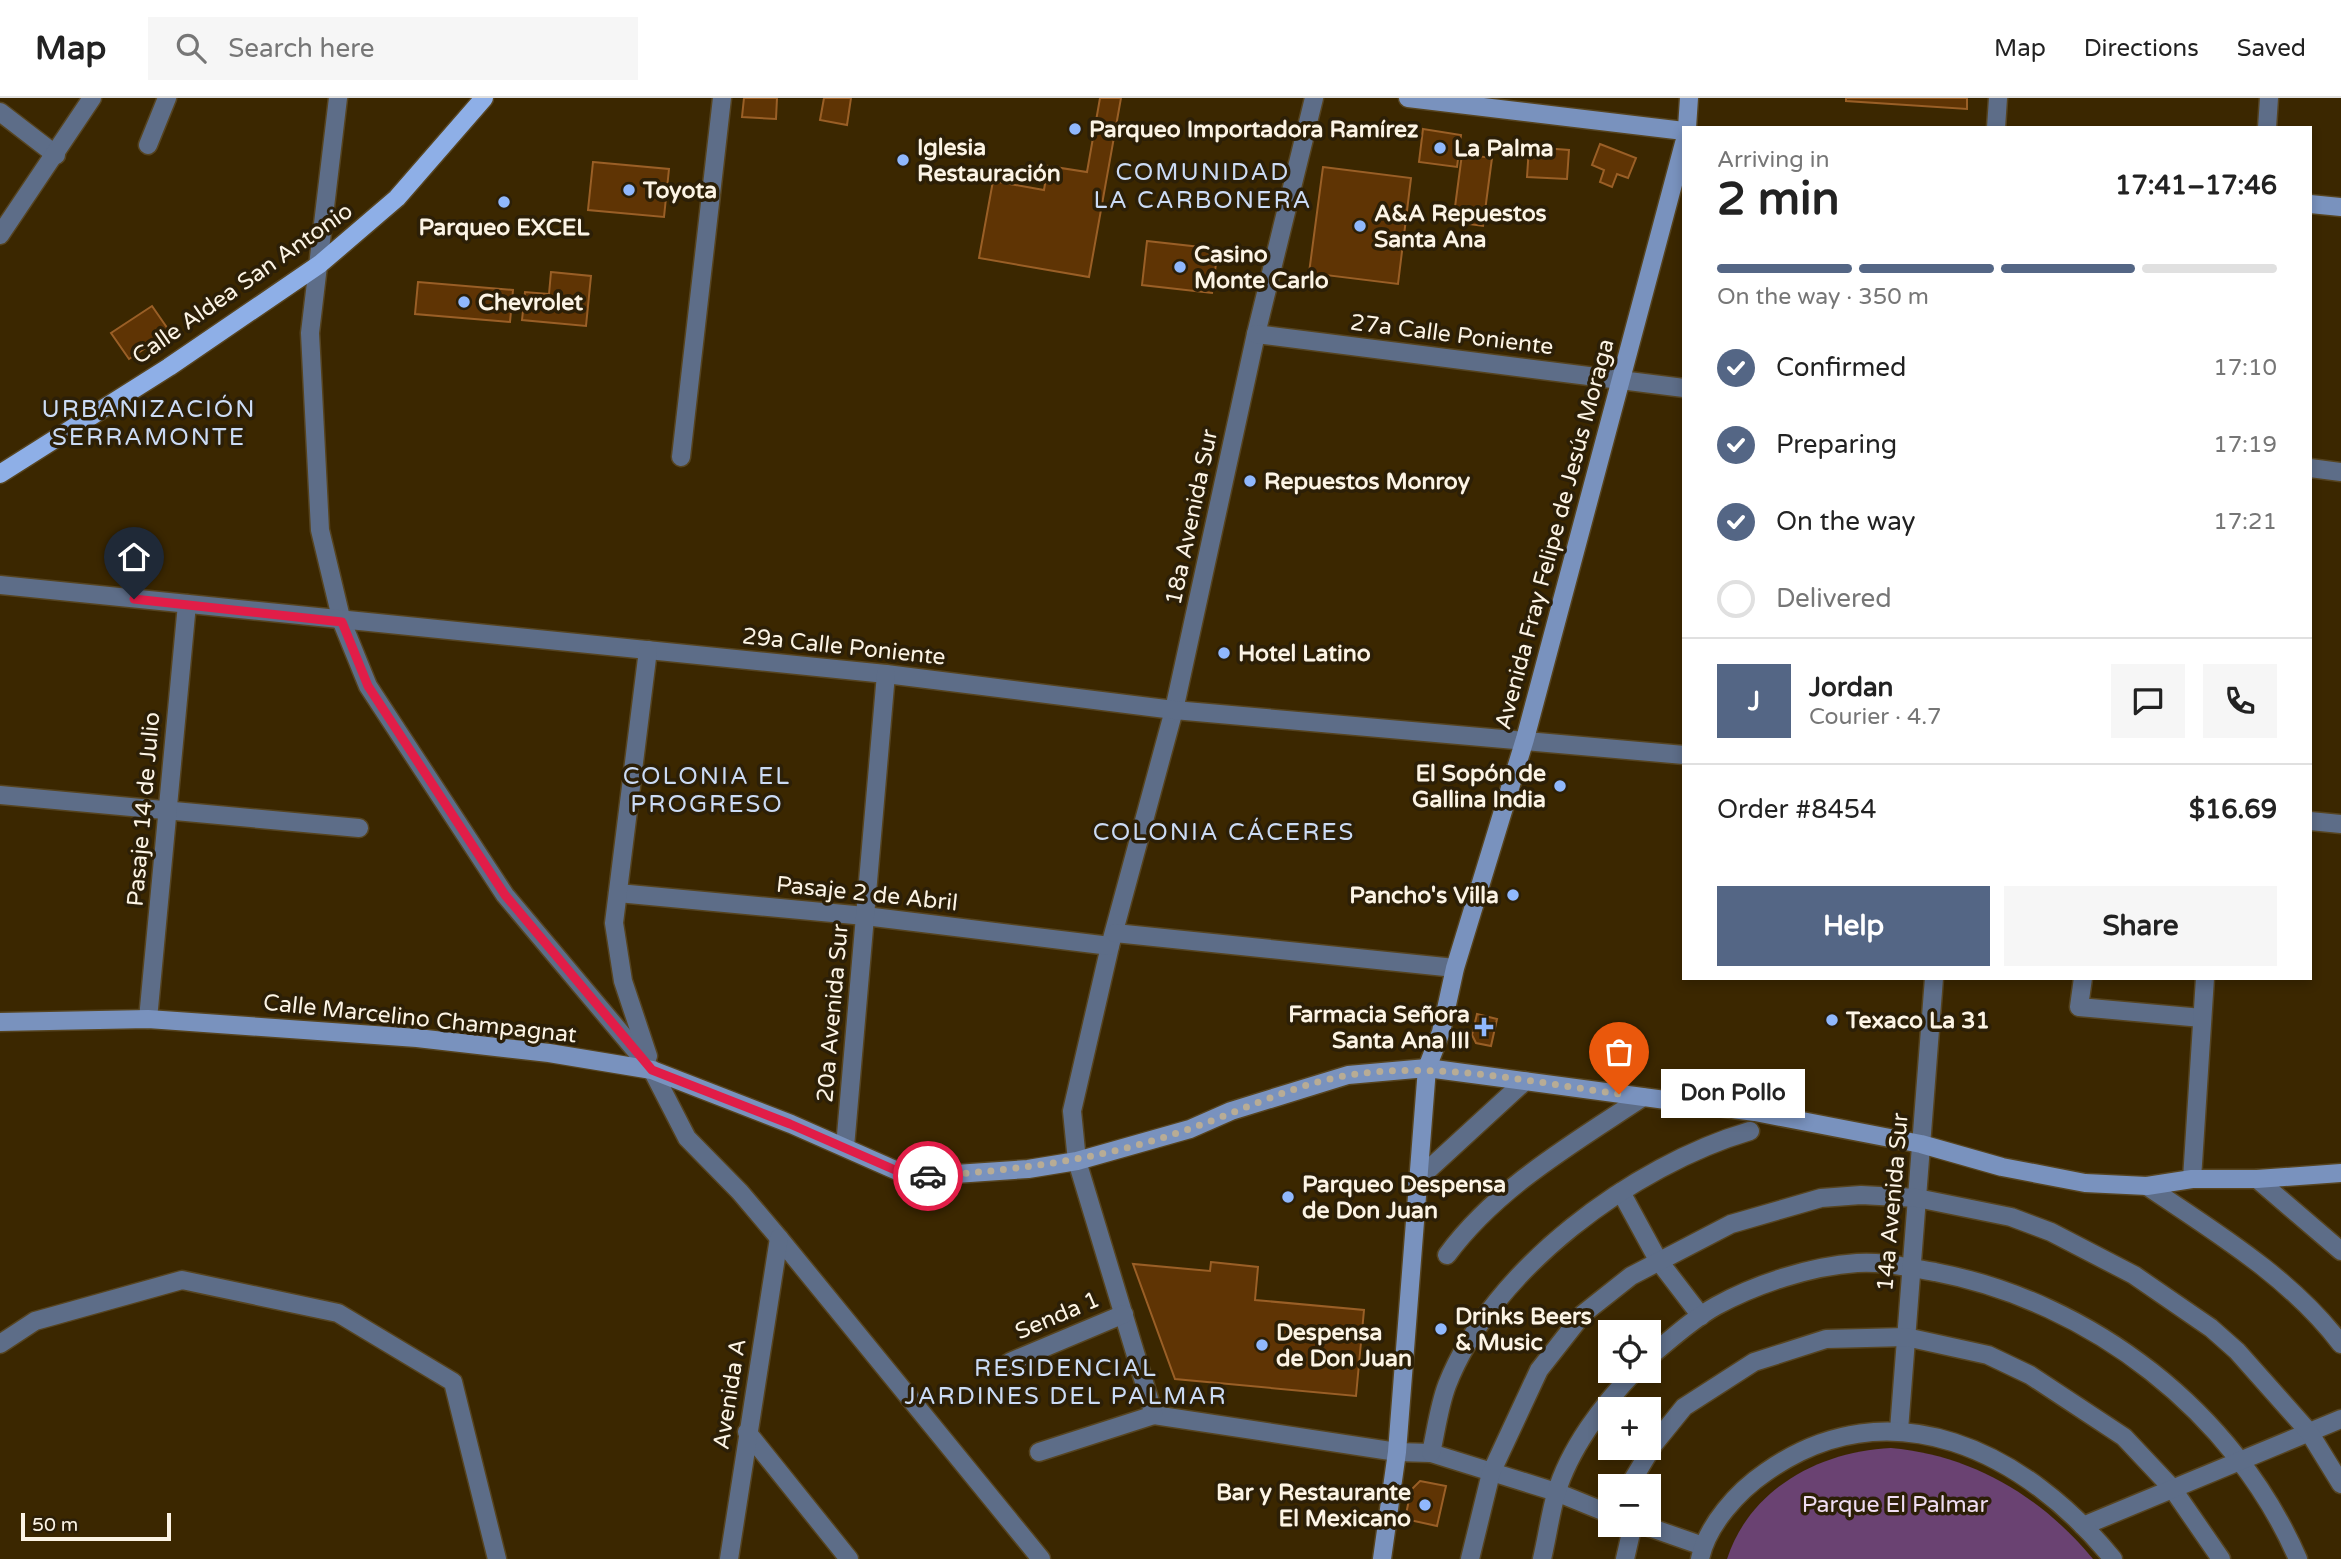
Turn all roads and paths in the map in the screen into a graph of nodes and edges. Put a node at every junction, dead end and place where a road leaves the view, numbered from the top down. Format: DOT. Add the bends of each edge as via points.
graph roads {
  1 [pos="92,98"];
  2 [pos="167,98"];
  3 [pos="338,98"];
  4 [pos="484,98"];
  5 [pos="722,98"];
  6 [pos="1314,98"];
  7 [pos="1408,98"];
  8 [pos="1689,98"];
  9 [pos="1998,98"];
  10 [pos="2269,98"];
  11 [pos="0,112"];
  12 [pos="1686,126"];
  13 [pos="1996,126"];
  14 [pos="2267,126"];
  15 [pos="1682,130"];
  16 [pos="148,145"];
  17 [pos="1682,149"];
  18 [pos="57,155"];
  19 [pos="2312,204"];
  20 [pos="2341,207"];
  21 [pos="0,235"];
  22 [pos="320,264"];
  23 [pos="1256,334"];
  24 [pos="1620,380"];
  25 [pos="1682,388"];
  26 [pos="681,457"];
  27 [pos="2312,468"];
  28 [pos="2341,472"];
  29 [pos="0,474"];
  30 [pos="0,585"];
  31 [pos="187,604"];
  32 [pos="342,622"];
  33 [pos="648,650"];
  34 [pos="886,674"];
  35 [pos="1174,710"];
  36 [pos="1525,739"];
  37 [pos="1682,755"];
  38 [pos="0,795"];
  39 [pos="167,812"];
  40 [pos="2312,821"];
  41 [pos="2341,824"];
  42 [pos="359,828"];
  43 [pos="618,893"];
  44 [pos="865,916"];
  45 [pos="1112,939"];
  46 [pos="1455,968"];
  47 [pos="1934,980"];
  48 [pos="2083,980"];
  49 [pos="2205,980"];
  50 [pos="2202,1018"];
  51 [pos="148,1019"];
  52 [pos="0,1022"];
  53 [pos="1427,1068"];
  54 [pos="652,1070"];
  55 [pos="1525,1081"];
  56 [pos="1643,1097"];
  57 [pos="1750,1130"];
  58 [pos="1921,1144"];
  59 [pos="845,1147"];
  60 [pos="1077,1161"];
  61 [pos="2341,1173"];
  62 [pos="2192,1179"];
  63 [pos="2257,1179"];
  64 [pos="1416,1181"];
  65 [pos="2147,1186"];
  66 [pos="1621,1192"];
  67 [pos="1917,1198"];
  68 [pos="779,1238"];
  69 [pos="2341,1251"];
  70 [pos="1447,1255"];
  71 [pos="1658,1260"];
  72 [pos="1912,1266"];
  73 [pos="1124,1314"];
  74 [pos="1701,1316"];
  75 [pos="1906,1337"];
  76 [pos="0,1344"];
  77 [pos="2341,1344"];
  78 [pos="1661,1348"];
  79 [pos="1010,1362"];
  80 [pos="1625,1383"];
  81 [pos="1154,1415"];
  82 [pos="2341,1419"];
  83 [pos="1899,1430"];
  84 [pos="747,1432"];
  85 [pos="2309,1432"];
  86 [pos="1039,1452"];
  87 [pos="1397,1452"];
  88 [pos="1431,1453"];
  89 [pos="2241,1460"];
  90 [pos="1490,1473"];
  91 [pos="1636,1474"];
  92 [pos="2341,1484"];
  93 [pos="2172,1488"];
  94 [pos="1556,1492"];
  95 [pos="1598,1509"];
  96 [pos="2083,1526"];
  97 [pos="1661,1534"];
  98 [pos="1630,1537"];
  99 [pos="1702,1553"];
  100 [pos="497,1559"];
  101 [pos="729,1559"];
  102 [pos="849,1559"];
  103 [pos="1041,1559"];
  104 [pos="1382,1559"];
  105 [pos="1470,1559"];
  106 [pos="1542,1559"];
  107 [pos="1625,1559"];
  108 [pos="2113,1559"];
  109 [pos="2221,1559"];
  110 [pos="2298,1559"];
  1 -- 18 [label="street"];
  2 -- 16 [label="street"];
  3 -- 22 [label="street"];
  4 -- 22 [label="main road, Calle Aldea San Antonio" via="397,198"];
  5 -- 26 [label="street"];
  6 -- 23 [label="street, 18a Avenida Sur"];
  7 -- 15 [label="street"];
  8 -- 12 [label="street"];
  9 -- 13 [label="street"];
  10 -- 14 [label="street"];
  11 -- 18 [label="street"];
  17 -- 24 [label="street, Avenida Fray Felipe de Jesús Moraga"];
  18 -- 21 [label="street"];
  19 -- 20 [label="street"];
  22 -- 29 [label="main road, Calle Aldea San Antonio"];
  22 -- 32 [label="street" via="310,333 320,530"];
  23 -- 24 [label="street, 27a Calle Poniente"];
  23 -- 35 [label="street, 18a Avenida Sur"];
  24 -- 25 [label="street, 27a Calle Poniente"];
  24 -- 36 [label="street, Avenida Fray Felipe de Jesús Moraga"];
  27 -- 28 [label="street"];
  30 -- 31 [label="street, 29a Calle Poniente"];
  31 -- 32 [label="street, 29a Calle Poniente"];
  31 -- 39 [label="street, Pasaje 14 de Julio"];
  32 -- 33 [label="street, 29a Calle Poniente"];
  32 -- 54 [label="street" via="368,686 505,895"];
  33 -- 34 [label="street, 29a Calle Poniente"];
  33 -- 43 [label="street"];
  34 -- 35 [label="street, 29a Calle Poniente"];
  34 -- 44 [label="street, 20a Avenida Sur"];
  35 -- 36 [label="street, 29a Calle Poniente"];
  35 -- 45 [label="street, 18a Avenida Sur"];
  36 -- 37 [label="street, 29a Calle Poniente"];
  36 -- 46 [label="street, Avenida Fray Felipe de Jesús Moraga"];
  38 -- 39 [label="street"];
  39 -- 42 [label="street"];
  39 -- 51 [label="street, Pasaje 14 de Julio"];
  40 -- 41 [label="street"];
  43 -- 44 [label="street, Pasaje 2 de Abril"];
  43 -- 54 [label="street" via="615,943"];
  44 -- 45 [label="street, Pasaje 2 de Abril"];
  44 -- 59 [label="street, 20a Avenida Sur"];
  45 -- 46 [label="street, Pasaje 2 de Abril"];
  45 -- 60 [label="street, 18a Avenida Sur" via="1072,1111"];
  46 -- 53 [label="street, Avenida Fray Felipe de Jesús Moraga" via="1441,1032"];
  47 -- 58 [label="street, 14a Avenida Sur"];
  48 -- 50 [label="street" via="2080,1007"];
  49 -- 50 [label="street"];
  50 -- 62 [label="street"];
  51 -- 52 [label="street, Calle Marcelino Champagnat"];
  51 -- 54 [label="street, Calle Marcelino Champagnat" via="417,1038"];
  53 -- 55 [label="street, Calle Marcelino Champagnat"];
  53 -- 60 [label="street, Calle Marcelino Champagnat" via="1348,1075 1231,1111 1190,1129"];
  53 -- 64 [label="street, Avenida Fray Felipe de Jesús Moraga"];
  54 -- 59 [label="street, Calle Marcelino Champagnat"];
  54 -- 68 [label="street" via="687,1138"];
  55 -- 56 [label="street, Calle Marcelino Champagnat"];
  55 -- 64 [label="street"];
  56 -- 58 [label="street, Calle Marcelino Champagnat" via="1755,1112"];
  56 -- 70 [label="street" via="1513,1188"];
  57 -- 66 [label="street" via="1690,1153"];
  58 -- 65 [label="street, Calle Marcelino Champagnat" via="2002,1167 2085,1183"];
  58 -- 67 [label="street, 14a Avenida Sur"];
  59 -- 60 [label="street, Calle Marcelino Champagnat" via="911,1177"];
  60 -- 73 [label="street, 18a Avenida Sur"];
  61 -- 63 [label="street, Calle Marcelino Champagnat"];
  62 -- 63 [label="street, Calle Marcelino Champagnat"];
  62 -- 65 [label="street, Calle Marcelino Champagnat"];
  63 -- 69 [label="street"];
  64 -- 87 [label="street, Avenida Fray Felipe de Jesús Moraga"];
  65 -- 77 [label="street" via="2250,1257 2316,1315"];
  66 -- 71 [label="street"];
  66 -- 88 [label="street" via="1534,1264 1483,1322 1447,1386"];
  67 -- 71 [label="street" via="1861,1195 1799,1203 1731,1224"];
  67 -- 72 [label="street, 14a Avenida Sur"];
  67 -- 85 [label="street" via="2011,1217 2134,1275 2237,1351"];
  68 -- 84 [label="street, Avenida A"];
  68 -- 103 [label="street"];
  71 -- 74 [label="street"];
  71 -- 90 [label="street" via="1607,1292 1570,1326 1531,1386"];
  72 -- 74 [label="street" via="1857,1263 1809,1272 1748,1292"];
  72 -- 75 [label="street, 14a Avenida Sur"];
  72 -- 89 [label="street" via="2000,1287 2081,1323 2123,1349 2225,1440"];
  73 -- 79 [label="street, Senda 1"];
  73 -- 81 [label="street, 18a Avenida Sur"];
  74 -- 78 [label="street"];
  75 -- 83 [label="street, 14a Avenida Sur"];
  75 -- 91 [label="street" via="1826,1339 1754,1362 1684,1407"];
  75 -- 93 [label="street" via="1988,1355 2029,1375 2124,1437"];
  76 -- 100 [label="street" via="35,1321 182,1280 338,1313 453,1382"];
  80 -- 94 [label="street" via="1595,1419"];
  81 -- 86 [label="street"];
  81 -- 87 [label="street"];
  82 -- 85 [label="street"];
  83 -- 96 [label="street" via="1932,1434 1971,1448 2032,1485"];
  83 -- 99 [label="street" via="1844,1435 1781,1461 1728,1507"];
  84 -- 101 [label="street, Avenida A"];
  84 -- 102 [label="street"];
  85 -- 89 [label="street"];
  85 -- 92 [label="street"];
  87 -- 88 [label="street"];
  87 -- 104 [label="street, Avenida Fray Felipe de Jesús Moraga"];
  88 -- 90 [label="street"];
  89 -- 93 [label="street"];
  89 -- 110 [label="street"];
  90 -- 94 [label="street"];
  90 -- 105 [label="street"];
  93 -- 96 [label="street"];
  93 -- 109 [label="street"];
  94 -- 95 [label="street"];
  94 -- 106 [label="street"];
  96 -- 108 [label="street"];
  97 -- 99 [label="street"];
  98 -- 107 [label="street"];
}
